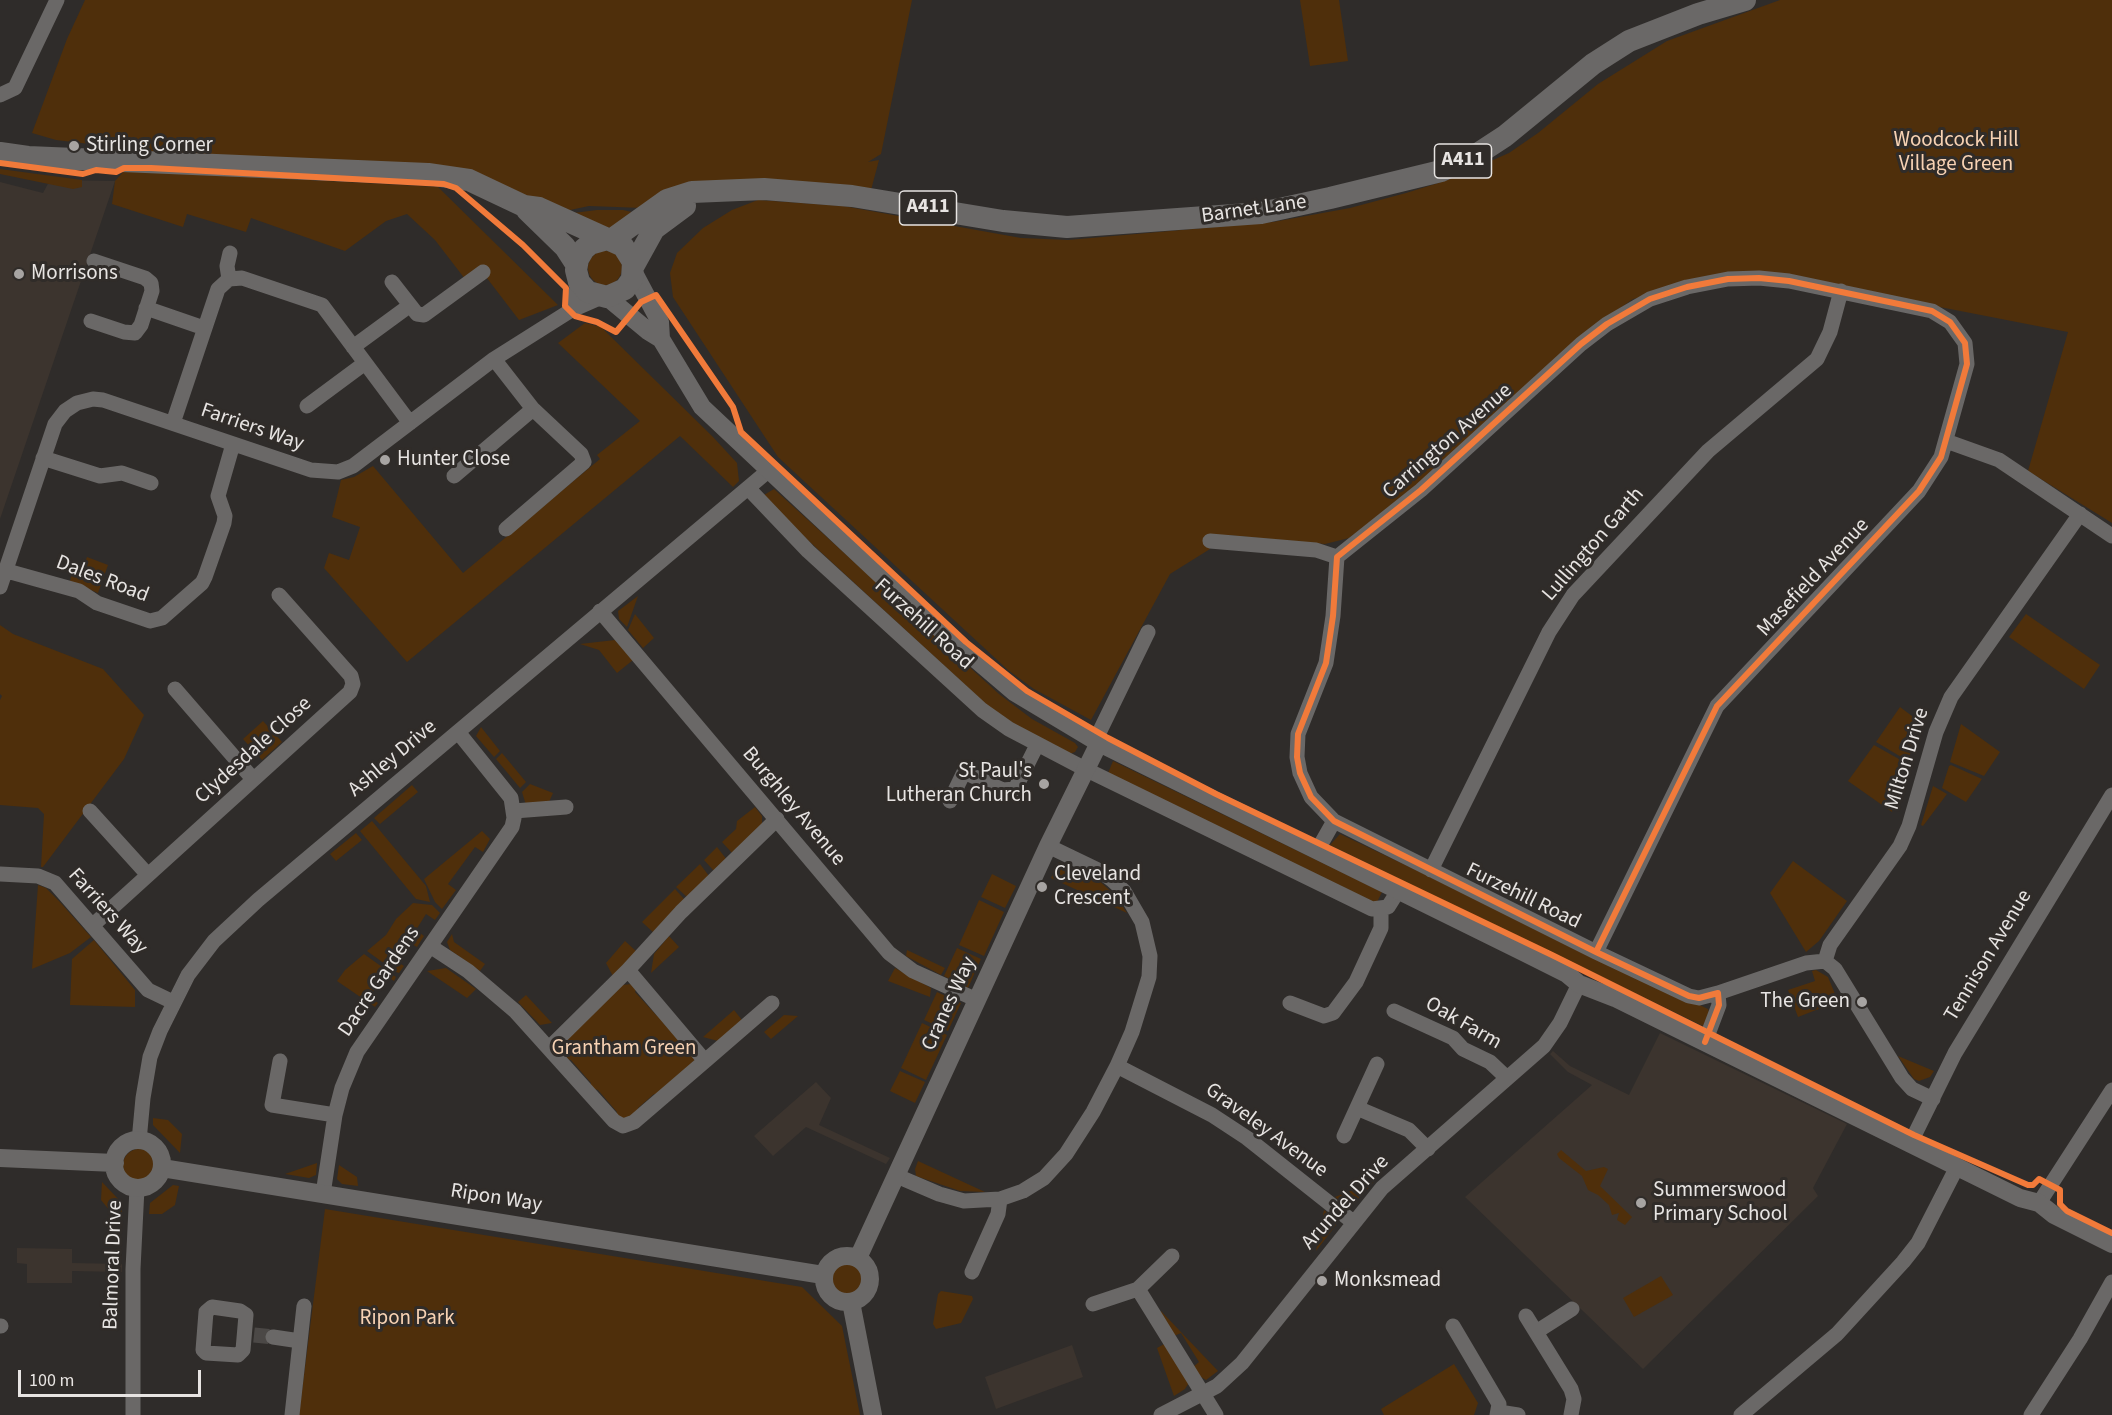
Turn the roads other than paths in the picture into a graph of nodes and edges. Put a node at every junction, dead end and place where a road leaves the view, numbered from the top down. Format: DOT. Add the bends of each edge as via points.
graph roads {
  1 [pos="57,0"];
  2 [pos="1745,0"];
  3 [pos="0,95"];
  4 [pos="0,153"];
  5 [pos="714,192"];
  6 [pos="524,206"];
  7 [pos="608,240"];
  8 [pos="230,253"];
  9 [pos="94,261"];
  10 [pos="633,269"];
  11 [pos="483,272"];
  12 [pos="578,273"];
  13 [pos="229,279"];
  14 [pos="392,282"];
  15 [pos="1841,291"];
  16 [pos="604,297"];
  17 [pos="409,306"];
  18 [pos="146,308"];
  19 [pos="570,311"];
  20 [pos="91,321"];
  21 [pos="204,328"];
  22 [pos="661,339"];
  23 [pos="353,347"];
  24 [pos="494,359"];
  25 [pos="365,363"];
  26 [pos="308,406"];
  27 [pos="533,409"];
  28 [pos="172,423"];
  29 [pos="410,423"];
  30 [pos="1946,441"];
  31 [pos="233,444"];
  32 [pos="43,458"];
  33 [pos="768,471"];
  34 [pos="454,476"];
  35 [pos="151,483"];
  36 [pos="748,488"];
  37 [pos="2080,514"];
  38 [pos="506,529"];
  39 [pos="2112,537"];
  40 [pos="1210,541"];
  41 [pos="1337,557"];
  42 [pos="8,570"];
  43 [pos="0,587"];
  44 [pos="279,595"];
  45 [pos="600,611"];
  46 [pos="1148,632"];
  47 [pos="175,689"];
  48 [pos="458,732"];
  49 [pos="1097,742"];
  50 [pos="1037,745"];
  51 [pos="1087,770"];
  52 [pos="253,779"];
  53 [pos="2112,795"];
  54 [pos="950,801"];
  55 [pos="566,807"];
  56 [pos="90,811"];
  57 [pos="514,811"];
  58 [pos="777,819"];
  59 [pos="1334,821"];
  60 [pos="1048,846"];
  61 [pos="1317,851"];
  62 [pos="1431,870"];
  63 [pos="0,874"];
  64 [pos="148,874"];
  65 [pos="1398,891"];
  66 [pos="1381,909"];
  67 [pos="93,925"];
  68 [pos="430,946"];
  69 [pos="1596,952"];
  70 [pos="1825,961"];
  71 [pos="628,970"];
  72 [pos="1579,984"];
  73 [pos="1718,993"];
  74 [pos="977,1000"];
  75 [pos="173,1002"];
  76 [pos="772,1003"];
  77 [pos="1290,1003"];
  78 [pos="1394,1011"];
  79 [pos="1705,1042"];
  80 [pos="549,1048"];
  81 [pos="280,1061"];
  82 [pos="705,1061"];
  83 [pos="1377,1064"];
  84 [pos="1117,1066"];
  85 [pos="1507,1078"];
  86 [pos="2112,1090"];
  87 [pos="1934,1099"];
  88 [pos="1357,1108"];
  89 [pos="335,1115"];
  90 [pos="1344,1136"];
  91 [pos="139,1141"];
  92 [pos="1910,1144"];
  93 [pos="1428,1149"];
  94 [pos="0,1158"];
  95 [pos="115,1163"];
  96 [pos="1957,1167"];
  97 [pos="162,1168"];
  98 [pos="897,1176"];
  99 [pos="137,1188"];
  100 [pos="323,1194"];
  101 [pos="1000,1199"];
  102 [pos="2039,1203"];
  103 [pos="1353,1222"];
  104 [pos="2112,1244"];
  105 [pos="1172,1256"];
  106 [pos="858,1258"];
  107 [pos="972,1272"];
  108 [pos="823,1275"];
  109 [pos="2112,1282"];
  110 [pos="1138,1288"];
  111 [pos="851,1302"];
  112 [pos="1093,1304"];
  113 [pos="304,1306"];
  114 [pos="1572,1309"];
  115 [pos="1526,1316"];
  116 [pos="1453,1326"];
  117 [pos="1536,1332"];
  118 [pos="273,1338"];
  119 [pos="300,1341"];
  120 [pos="1203,1394"];
  121 [pos="1498,1413"];
  122 [pos="133,1415"];
  123 [pos="292,1415"];
  124 [pos="873,1415"];
  125 [pos="1161,1415"];
  126 [pos="1216,1415"];
  127 [pos="1518,1415"];
  128 [pos="1571,1415"];
  129 [pos="1741,1415"];
  130 [pos="2031,1415"];
  1 -- 3 [label="street" via="15,88"];
  2 -- 5 [label="main road, Barnet Lane / A411" via="1629,41 1593,64 1504,136 1441,171 1261,213 1067,227 1003,221 852,196 764,189"];
  4 -- 6 [label="main road" via="428,174 469,180"];
  5 -- 7 [label="main road, Barnet Lane / A411" via="692,192 667,200"];
  5 -- 10 [label="main road, Barnet Lane / A411" via="665,219 644,243"];
  6 -- 7 [label="main road" via="539,208"];
  6 -- 12 [label="main road" via="565,247"];
  7 -- 10 [label="main road" via="628,252"];
  7 -- 12 [label="main road, Barnet Lane / A411" via="584,249"];
  8 -- 13 [label="street"];
  9 -- 18 [label="street" via="145,278 151,284"];
  10 -- 16 [label="main road, Barnet Lane / A411" via="625,289"];
  10 -- 22 [label="street, Furzehill Road" via="660,322"];
  11 -- 17 [label="street" via="430,313 417,314"];
  12 -- 16 [label="main road" via="588,292"];
  12 -- 19 [label="street"];
  13 -- 21 [label="street" via="218,289"];
  13 -- 23 [label="street" via="242,278 322,305"];
  14 -- 17 [label="street"];
  15 -- 30 [label="street, Masefield Avenue" via="1932,310 1950,322 1965,343 1967,364"];
  15 -- 41 [label="street, Carrington Avenue" via="1789,281 1728,279 1687,287 1635,306 1581,344 1421,490"];
  15 -- 62 [label="street, Lullington Garth" via="1830,332 1817,359 1708,451 1573,595 1549,632"];
  16 -- 19 [label="street, Farriers Way"];
  16 -- 22 [label="street, Furzehill Road"];
  17 -- 23 [label="street"];
  18 -- 20 [label="street" via="135,333"];
  18 -- 21 [label="street"];
  19 -- 24 [label="street, Farriers Way"];
  21 -- 28 [label="street"];
  22 -- 33 [label="street, Furzehill Road" via="702,406"];
  23 -- 25 [label="street"];
  24 -- 27 [label="street"];
  24 -- 29 [label="street, Farriers Way"];
  25 -- 26 [label="street"];
  25 -- 29 [label="street"];
  27 -- 34 [label="street"];
  27 -- 38 [label="street" via="584,462"];
  28 -- 31 [label="street, Farriers Way"];
  28 -- 32 [label="street, Farriers Way" via="103,400 83,401 59,417"];
  29 -- 31 [label="street, Farriers Way" via="353,466 330,473"];
  30 -- 37 [label="street" via="2000,460"];
  30 -- 69 [label="street, Masefield Avenue" via="1931,476 1919,491 1717,706"];
  31 -- 42 [label="street, Dales Road" via="218,496 224,523 205,577 162,618 150,621 97,603 79,591"];
  32 -- 35 [label="street" via="100,476 122,473"];
  32 -- 42 [label="street, Farriers Way"];
  33 -- 36 [label="street, Ashley Drive"];
  33 -- 49 [label="street, Furzehill Road" via="970,657 1014,692"];
  36 -- 45 [label="street, Ashley Drive"];
  36 -- 50 [label="street, Furzehill Road" via="808,551 982,710"];
  37 -- 39 [label="street"];
  37 -- 70 [label="street, Milton Drive" via="1951,697 1936,732 1910,826 1830,945"];
  40 -- 41 [label="street" via="1316,550"];
  41 -- 59 [label="street" via="1326,663 1298,734 1297,757 1305,787"];
  42 -- 43 [label="street, Farriers Way"];
  44 -- 52 [label="street, Clydesdale Close" via="351,676 353,684 350,692"];
  45 -- 48 [label="street, Ashley Drive"];
  45 -- 58 [label="street, Burghley Avenue"];
  46 -- 49 [label="street"];
  47 -- 52 [label="street"];
  48 -- 57 [label="street" via="511,798"];
  48 -- 75 [label="street, Ashley Drive" via="225,929 188,975"];
  49 -- 51 [label="street"];
  49 -- 61 [label="street, Furzehill Road"];
  50 -- 51 [label="street, Furzehill Road"];
  50 -- 54 [label="street" via="1015,789 1003,790 964,772"];
  51 -- 60 [label="street, Cranes Way"];
  51 -- 66 [label="street, Furzehill Road" via="1372,909"];
  52 -- 64 [label="street, Clydesdale Close"];
  53 -- 87 [label="street, Tennison Avenue" via="1955,1053"];
  55 -- 57 [label="street"];
  56 -- 64 [label="street"];
  57 -- 68 [label="street, Dacre Gardens" via="508,835"];
  58 -- 71 [label="street" via="681,912"];
  58 -- 74 [label="street, Burghley Avenue" via="890,953 913,971"];
  59 -- 61 [label="street"];
  59 -- 62 [label="street, Furzehill Road"];
  60 -- 74 [label="street, Cranes Way"];
  60 -- 84 [label="street" via="1112,880 1124,891 1142,922 1150,956 1149,977"];
  61 -- 65 [label="street, Furzehill Road"];
  62 -- 69 [label="street, Furzehill Road"];
  63 -- 67 [label="street, Farriers Way" via="38,876 55,883"];
  64 -- 67 [label="street, Clydesdale Close"];
  65 -- 66 [label="street" via="1388,907"];
  65 -- 72 [label="street, Furzehill Road" via="1567,974"];
  66 -- 77 [label="street" via="1381,928 1361,971 1333,1013 1324,1016"];
  67 -- 75 [label="street, Farriers Way" via="148,990"];
  68 -- 80 [label="street" via="493,991"];
  68 -- 89 [label="street, Dacre Gardens" via="357,1052"];
  69 -- 73 [label="street, Furzehill Road" via="1689,996 1699,998"];
  70 -- 73 [label="street" via="1806,963"];
  70 -- 87 [label="street" via="1835,969 1902,1078 1912,1089"];
  71 -- 80 [label="street"];
  71 -- 82 [label="street"];
  72 -- 79 [label="street, Furzehill Road"];
  72 -- 85 [label="street, Arundel Drive" via="1552,1035"];
  73 -- 79 [label="street" via="1719,1005"];
  74 -- 98 [label="street, Cranes Way"];
  75 -- 91 [label="street, Ashley Drive" via="150,1057"];
  76 -- 82 [label="street"];
  78 -- 85 [label="street, Oak Farm" via="1453,1038"];
  79 -- 92 [label="street, Furzehill Road"];
  80 -- 82 [label="street" via="614,1121 623,1126 634,1122"];
  81 -- 89 [label="street" via="272,1105"];
  83 -- 88 [label="street"];
  84 -- 101 [label="street" via="1066,1154 1044,1178"];
  84 -- 103 [label="street, Graveley Avenue" via="1212,1115 1247,1138"];
  85 -- 93 [label="street, Arundel Drive"];
  86 -- 102 [label="street"];
  87 -- 92 [label="street, Tennison Avenue"];
  88 -- 90 [label="street"];
  88 -- 93 [label="street" via="1409,1130"];
  89 -- 100 [label="street, Dacre Gardens"];
  91 -- 95 [label="street" via="125,1144"];
  91 -- 97 [label="street" via="147,1142 159,1153"];
  92 -- 96 [label="street, Furzehill Road"];
  93 -- 103 [label="street, Arundel Drive" via="1382,1188"];
  94 -- 95 [label="street"];
  95 -- 99 [label="street" via="123,1183"];
  96 -- 102 [label="street, Furzehill Road" via="2020,1198"];
  96 -- 129 [label="street" via="1918,1244 1903,1262 1837,1334"];
  97 -- 99 [label="street" via="156,1180"];
  97 -- 100 [label="street, Ripon Way"];
  98 -- 101 [label="street" via="951,1198"];
  98 -- 106 [label="street, Cranes Way"];
  99 -- 122 [label="street, Balmoral Drive"];
  100 -- 108 [label="street, Ripon Way"];
  101 -- 107 [label="street" via="998,1214"];
  102 -- 104 [label="street, Furzehill Road" via="2054,1215"];
  103 -- 120 [label="street, Arundel Drive" via="1242,1364"];
  105 -- 110 [label="street"];
  106 -- 108 [label="street" via="837,1257"];
  106 -- 111 [label="street" via="868,1268 870,1283 863,1295"];
  108 -- 111 [label="street" via="830,1295"];
  109 -- 130 [label="street"];
  110 -- 112 [label="street"];
  110 -- 120 [label="street"];
  111 -- 124 [label="street"];
  113 -- 119 [label="street"];
  114 -- 117 [label="street"];
  115 -- 117 [label="street"];
  116 -- 121 [label="street" via="1495,1396"];
  117 -- 128 [label="street" via="1571,1389"];
  118 -- 119 [label="street"];
  119 -- 123 [label="street"];
  120 -- 125 [label="street, Arundel Drive"];
  120 -- 126 [label="street"];
  121 -- 127 [label="street"];
}
